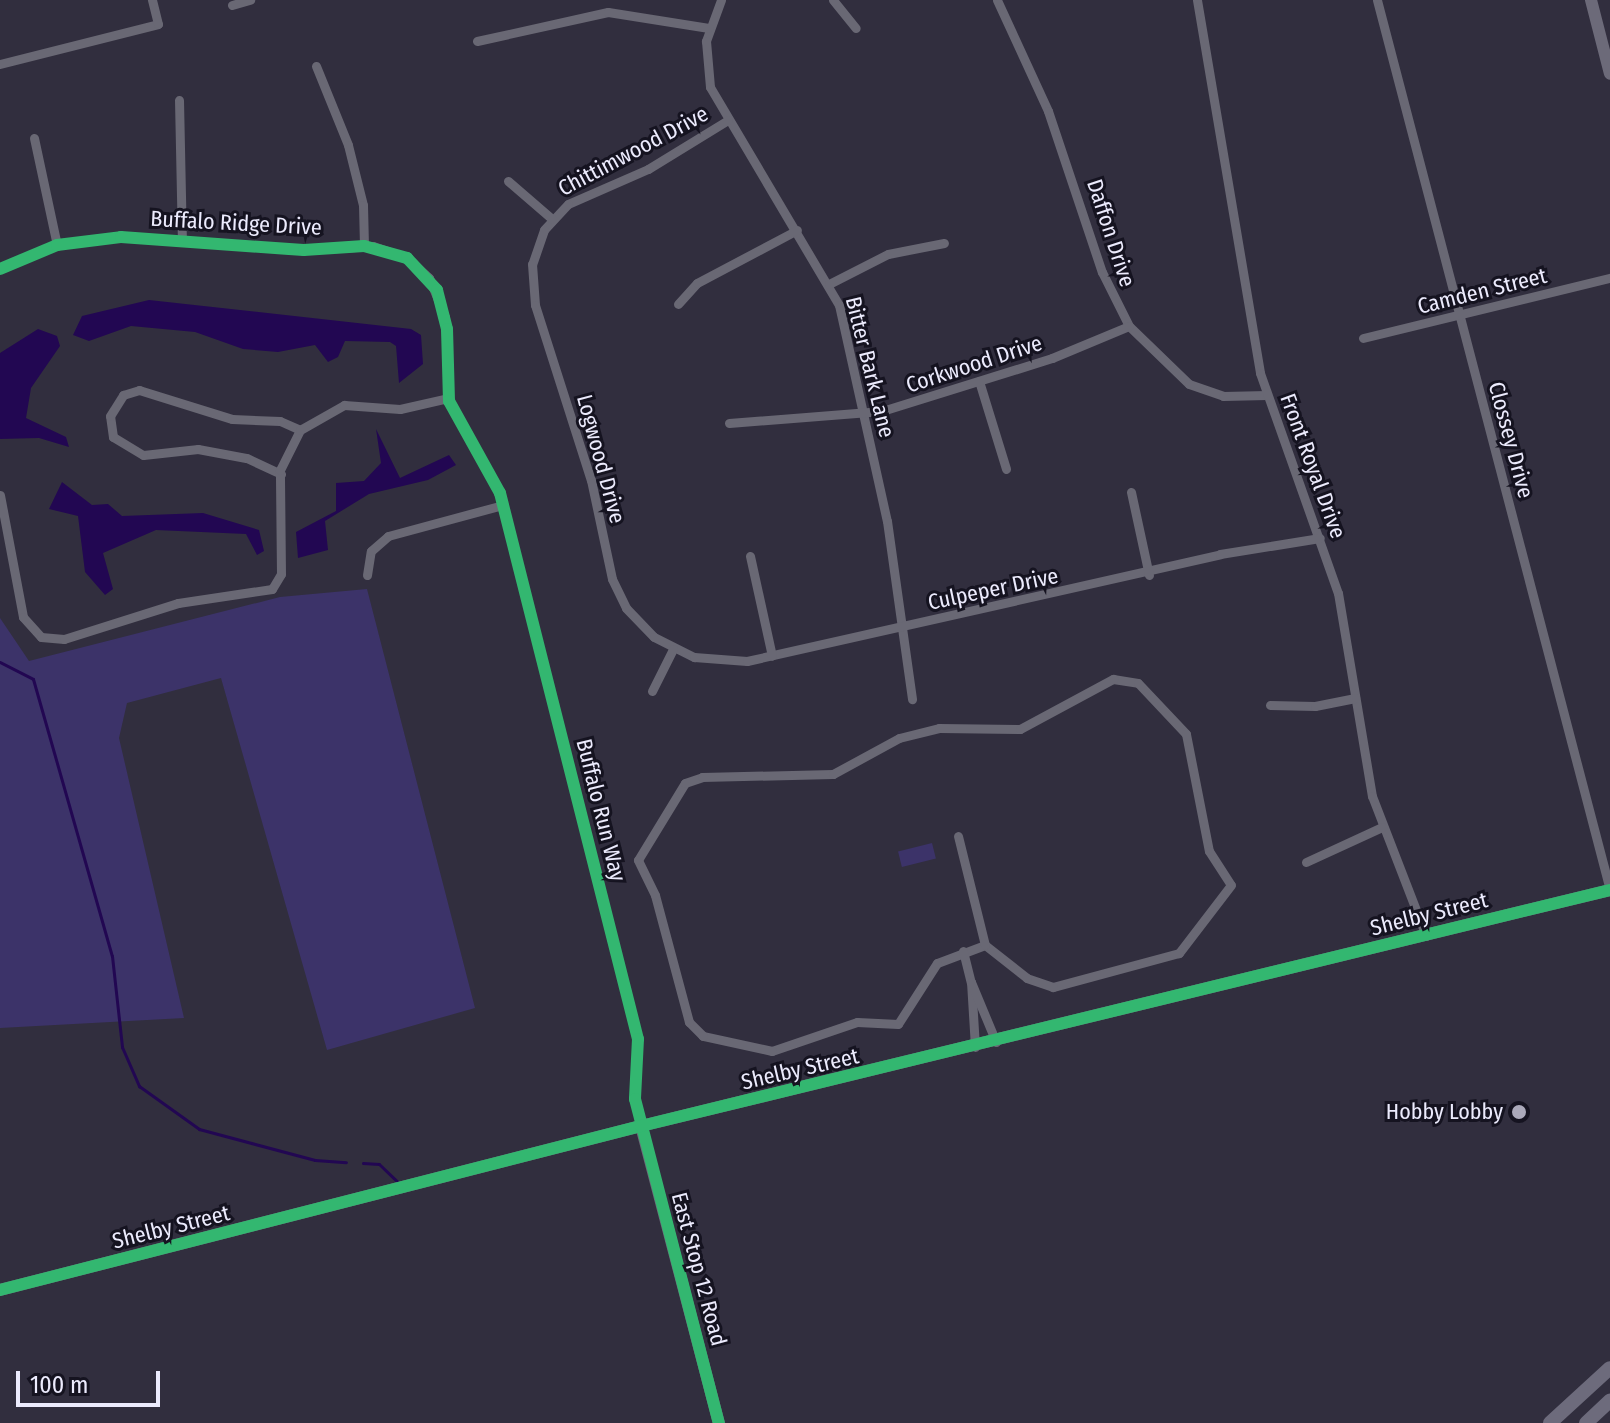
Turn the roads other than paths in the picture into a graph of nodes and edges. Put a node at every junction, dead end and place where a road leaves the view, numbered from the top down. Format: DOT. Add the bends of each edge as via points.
graph roads {
  1 [pos="152,0"];
  2 [pos="250,0"];
  3 [pos="721,0"];
  4 [pos="833,0"];
  5 [pos="997,0"];
  6 [pos="1197,0"];
  7 [pos="1377,0"];
  8 [pos="1591,0"];
  9 [pos="232,5"];
  10 [pos="709,28"];
  11 [pos="856,28"];
  12 [pos="477,41"];
  13 [pos="0,64"];
  14 [pos="316,66"];
  15 [pos="1610,74"];
  16 [pos="179,100"];
  17 [pos="728,120"];
  18 [pos="34,138"];
  19 [pos="508,181"];
  20 [pos="552,219"];
  21 [pos="797,230"];
  22 [pos="182,240"];
  23 [pos="944,243"];
  24 [pos="57,245"];
  25 [pos="364,246"];
  26 [pos="534,258"];
  27 [pos="0,269"];
  28 [pos="1610,278"];
  29 [pos="829,284"];
  30 [pos="678,304"];
  31 [pos="1459,315"];
  32 [pos="1129,326"];
  33 [pos="1363,338"];
  34 [pos="979,381"];
  35 [pos="1267,395"];
  36 [pos="448,398"];
  37 [pos="865,414"];
  38 [pos="729,423"];
  39 [pos="300,430"];
  40 [pos="1006,469"];
  41 [pos="281,474"];
  42 [pos="1131,492"];
  43 [pos="0,495"];
  44 [pos="503,505"];
  45 [pos="1320,538"];
  46 [pos="750,556"];
  47 [pos="367,575"];
  48 [pos="1149,575"];
  49 [pos="900,627"];
  50 [pos="673,649"];
  51 [pos="772,656"];
  52 [pos="652,691"];
  53 [pos="1355,698"];
  54 [pos="912,699"];
  55 [pos="1270,705"];
  56 [pos="1382,827"];
  57 [pos="958,836"];
  58 [pos="1306,862"];
  59 [pos="1610,890"];
  60 [pos="1426,936"];
  61 [pos="985,945"];
  62 [pos="963,951"];
  63 [pos="971,982"];
  64 [pos="996,1042"];
  65 [pos="975,1047"];
  66 [pos="641,1126"];
  67 [pos="0,1290"];
  68 [pos="1610,1368"];
  69 [pos="1610,1401"];
  70 [pos="719,1423"];
  71 [pos="1550,1423"];
  72 [pos="1586,1423"];
  1 -- 13 [label="street" via="158,24"];
  2 -- 9 [label="street"];
  3 -- 10 [label="street, Bitter Bark Lane"];
  4 -- 11 [label="street"];
  5 -- 32 [label="street, Daffon Drive" via="1072,169 1102,272"];
  6 -- 35 [label="street, Front Royal Drive"];
  7 -- 31 [label="street, Clossey Drive"];
  8 -- 15 [label="street"];
  10 -- 12 [label="street" via="608,12"];
  10 -- 17 [label="street, Bitter Bark Lane" via="706,69"];
  14 -- 25 [label="street" via="348,145 363,205"];
  16 -- 22 [label="street"];
  17 -- 20 [label="street, Chittimwood Drive" via="648,169 579,198"];
  17 -- 21 [label="street, Bitter Bark Lane"];
  18 -- 24 [label="street"];
  19 -- 20 [label="street"];
  20 -- 26 [label="street, Chittimwood Drive"];
  21 -- 29 [label="street, Bitter Bark Lane"];
  21 -- 30 [label="street" via="697,283"];
  22 -- 24 [label="street, Buffalo Ridge Drive" via="121,237"];
  22 -- 25 [label="street, Buffalo Ridge Drive" via="304,250"];
  23 -- 29 [label="street" via="888,254"];
  24 -- 27 [label="street, Buffalo Ridge Drive"];
  25 -- 36 [label="street, Buffalo Ridge Drive" via="414,263 437,290 444,310"];
  26 -- 50 [label="street, Logwood Drive" via="534,300 591,480 612,579 632,615"];
  28 -- 31 [label="street, Camden Street"];
  29 -- 37 [label="street, Bitter Bark Lane"];
  31 -- 33 [label="street, Camden Street"];
  31 -- 59 [label="street, Clossey Drive"];
  32 -- 34 [label="street, Corkwood Drive"];
  32 -- 35 [label="street, Daffon Drive" via="1189,384 1223,396"];
  34 -- 37 [label="street, Corkwood Drive"];
  34 -- 40 [label="street"];
  35 -- 45 [label="street, Front Royal Drive"];
  36 -- 39 [label="street" via="403,408 344,405"];
  36 -- 44 [label="street, Buffalo Run Way"];
  37 -- 38 [label="street, Corkwood Drive"];
  37 -- 49 [label="street, Bitter Bark Lane" via="887,521"];
  39 -- 41 [label="street"];
  39 -- 41 [label="street" via="280,421 232,419 136,390 121,397 109,424 118,442 143,455 198,449 246,458"];
  41 -- 43 [label="street" via="281,574 273,588 178,603 64,639 46,639 23,617"];
  42 -- 48 [label="street"];
  44 -- 47 [label="street" via="390,534 371,551"];
  44 -- 66 [label="street, Buffalo Run Way" via="638,1039 635,1099"];
  45 -- 48 [label="street, Culpeper Drive" via="1220,554"];
  45 -- 53 [label="street, Front Royal Drive" via="1343,615"];
  46 -- 51 [label="street"];
  48 -- 49 [label="street, Culpeper Drive"];
  49 -- 51 [label="street, Culpeper Drive"];
  49 -- 54 [label="street, Bitter Bark Lane"];
  50 -- 51 [label="street, Culpeper Drive" via="720,662"];
  50 -- 52 [label="street"];
  53 -- 55 [label="street" via="1315,706"];
  53 -- 56 [label="street, Front Royal Drive"];
  56 -- 58 [label="street"];
  56 -- 60 [label="street, Front Royal Drive"];
  57 -- 61 [label="street"];
  59 -- 60 [label="street, Shelby Street"];
  60 -- 64 [label="street, Shelby Street"];
  61 -- 62 [label="street"];
  61 -- 62 [label="street" via="1027,978 1058,987 1170,958 1231,885 1209,851 1187,764 1187,737 1138,683 1111,680 1022,729 939,728 899,738 836,773 690,780 659,819 639,864 655,895 683,1010 698,1032 725,1041 770,1052 857,1022 898,1024 937,963"];
  62 -- 63 [label="street"];
  63 -- 64 [label="street"];
  63 -- 65 [label="street"];
  64 -- 65 [label="street, Shelby Street"];
  65 -- 66 [label="street, Shelby Street"];
  66 -- 67 [label="street, Shelby Street"];
  66 -- 70 [label="street, East Stop 12 Road"];
  68 -- 71 [label="main road"];
  69 -- 72 [label="main road"];
}
